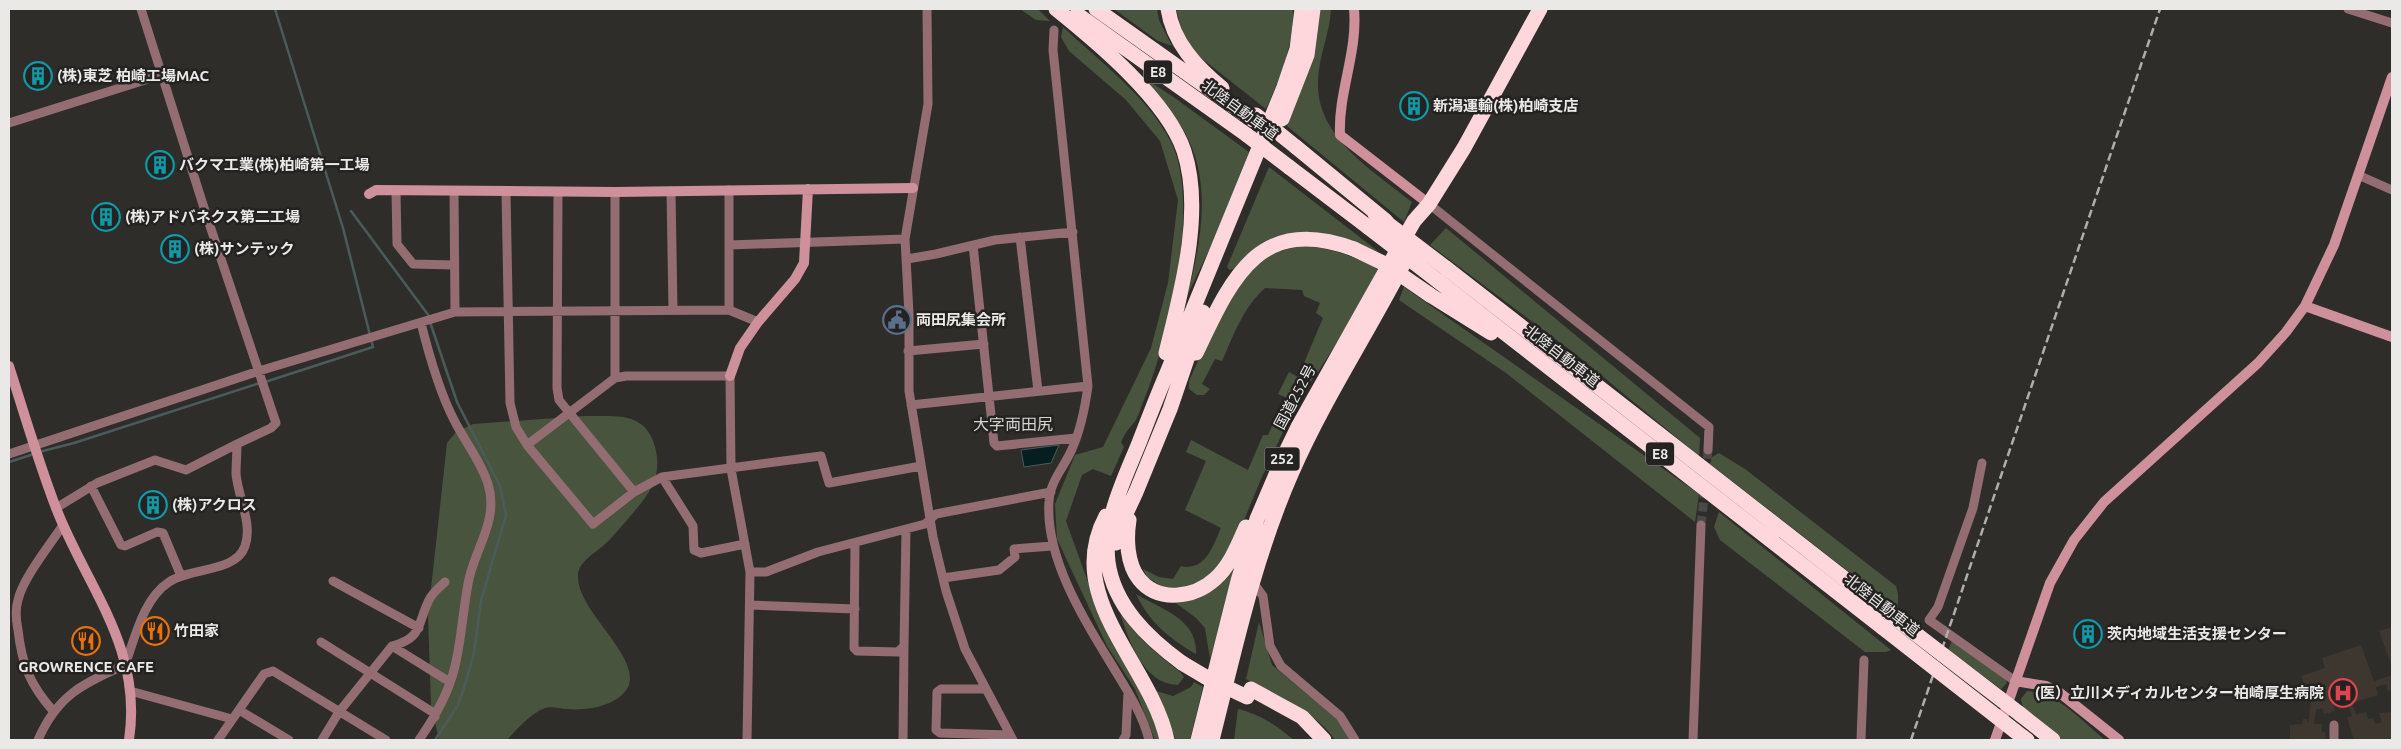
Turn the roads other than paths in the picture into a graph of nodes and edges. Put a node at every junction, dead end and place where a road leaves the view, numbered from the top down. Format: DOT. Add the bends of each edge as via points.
graph roads {
  1 [pos="141,9"];
  2 [pos="926,9"];
  3 [pos="1056,9"];
  4 [pos="1069,9"];
  5 [pos="1096,9"];
  6 [pos="1168,9"];
  7 [pos="1302,9"];
  8 [pos="1313,9"];
  9 [pos="1354,9"];
  10 [pos="1540,9"];
  11 [pos="2348,9"];
  12 [pos="2392,23"];
  13 [pos="1054,30"];
  14 [pos="161,74"];
  15 [pos="2392,77"];
  16 [pos="1254,118"];
  17 [pos="9,123"];
  18 [pos="2358,176"];
  19 [pos="913,188"];
  20 [pos="808,189"];
  21 [pos="729,190"];
  22 [pos="2392,190"];
  23 [pos="396,191"];
  24 [pos="454,191"];
  25 [pos="671,191"];
  26 [pos="506,192"];
  27 [pos="558,192"];
  28 [pos="615,192"];
  29 [pos="368,194"];
  30 [pos="1429,204"];
  31 [pos="1373,217"];
  32 [pos="1073,232"];
  33 [pos="1020,237"];
  34 [pos="905,239"];
  35 [pos="807,244"];
  36 [pos="729,245"];
  37 [pos="973,245"];
  38 [pos="907,259"];
  39 [pos="454,265"];
  40 [pos="1442,274"];
  41 [pos="2305,306"];
  42 [pos="672,310"];
  43 [pos="729,310"];
  44 [pos="455,312"];
  45 [pos="508,312"];
  46 [pos="559,312"];
  47 [pos="614,312"];
  48 [pos="758,322"];
  49 [pos="421,323"];
  50 [pos="2392,337"];
  51 [pos="984,344"];
  52 [pos="908,351"];
  53 [pos="9,366"];
  54 [pos="259,371"];
  55 [pos="1328,373"];
  56 [pos="730,376"];
  57 [pos="615,378"];
  58 [pos="1088,386"];
  59 [pos="1038,391"];
  60 [pos="989,396"];
  61 [pos="1154,403"];
  62 [pos="911,405"];
  63 [pos="1170,409"];
  64 [pos="568,413"];
  65 [pos="1609,415"];
  66 [pos="1076,438"];
  67 [pos="237,444"];
  68 [pos="527,445"];
  69 [pos="34,446"];
  70 [pos="1708,450"];
  71 [pos="9,454"];
  72 [pos="1982,463"];
  73 [pos="921,466"];
  74 [pos="731,469"];
  75 [pos="662,478"];
  76 [pos="91,486"];
  77 [pos="1122,486"];
  78 [pos="634,492"];
  79 [pos="1051,492"];
  80 [pos="1136,492"];
  81 [pos="56,508"];
  82 [pos="930,520"];
  83 [pos="63,525"];
  84 [pos="1701,525"];
  85 [pos="906,530"];
  86 [pos="855,543"];
  87 [pos="745,544"];
  88 [pos="1052,546"];
  89 [pos="750,572"];
  90 [pos="181,576"];
  91 [pos="943,578"];
  92 [pos="1252,580"];
  93 [pos="333,581"];
  94 [pos="445,582"];
  95 [pos="750,606"];
  96 [pos="854,609"];
  97 [pos="419,628"];
  98 [pos="321,642"];
  99 [pos="392,646"];
  100 [pos="904,646"];
  101 [pos="1183,659"];
  102 [pos="1864,660"];
  103 [pos="125,665"];
  104 [pos="370,673"];
  105 [pos="445,679"];
  106 [pos="2015,681"];
  107 [pos="985,689"];
  108 [pos="130,692"];
  109 [pos="1128,692"];
  110 [pos="1249,693"];
  111 [pos="239,710"];
  112 [pos="54,712"];
  113 [pos="339,712"];
  114 [pos="435,717"];
  115 [pos="232,719"];
  116 [pos="2334,725"];
  117 [pos="1011,738"];
  118 [pos="38,740"];
  119 [pos="129,740"];
  120 [pos="218,740"];
  121 [pos="288,740"];
  122 [pos="322,740"];
  123 [pos="386,740"];
  124 [pos="419,740"];
  125 [pos="747,740"];
  126 [pos="903,740"];
  127 [pos="1123,740"];
  128 [pos="1148,740"];
  129 [pos="1167,740"];
  130 [pos="1198,740"];
  131 [pos="1212,740"];
  132 [pos="1220,740"];
  133 [pos="1312,740"];
  134 [pos="1324,740"];
  135 [pos="1355,740"];
  136 [pos="1693,740"];
  137 [pos="1861,740"];
  138 [pos="1995,740"];
  139 [pos="2027,740"];
  140 [pos="2053,740"];
  141 [pos="2119,740"];
  142 [pos="2334,740"];
  1 -- 14 [label="street"];
  2 -- 19 [label="street" via="928,104"];
  3 -- 61 [label="highway" via="1097,43 1157,105 1177,134 1187,163 1192,200 1187,248 1174,324"];
  4 -- 31 [label="highway, 北陸自動車道 / E8, bridge" via="1289,167"];
  5 -- 16 [label="highway, 北陸自動車道 / E8"];
  6 -- 16 [label="highway" via="1175,34 1195,63"];
  7 -- 61 [label="highway" via="1297,49 1284,87"];
  8 -- 63 [label="highway" via="1310,40 1302,70 1196,328"];
  9 -- 30 [label="street" via="1354,40 1339,114 1340,135"];
  10 -- 30 [label="highway, 国道252号 / 252" via="1464,148"];
  11 -- 12 [label="street"];
  13 -- 32 [label="street" via="1053,50"];
  14 -- 17 [label="street"];
  14 -- 54 [label="street"];
  15 -- 18 [label="street"];
  16 -- 31 [label="highway, 北陸自動車道 / E8"];
  18 -- 22 [label="street"];
  18 -- 41 [label="street" via="2334,245"];
  19 -- 20 [label="street"];
  19 -- 34 [label="street"];
  20 -- 21 [label="street"];
  20 -- 35 [label="street"];
  21 -- 25 [label="street"];
  21 -- 36 [label="street"];
  23 -- 24 [label="street"];
  23 -- 29 [label="street" via="376,190"];
  23 -- 39 [label="street" via="397,244 413,264"];
  24 -- 26 [label="street"];
  24 -- 39 [label="street"];
  25 -- 28 [label="street"];
  25 -- 42 [label="street"];
  26 -- 27 [label="street"];
  26 -- 45 [label="street"];
  27 -- 28 [label="street"];
  27 -- 46 [label="street"];
  28 -- 47 [label="street"];
  30 -- 55 [label="highway, 国道252号 / 252" via="1414,221"];
  30 -- 70 [label="street" via="1709,427"];
  30 -- 92 [label="highway, 国道252号 / 252" via="1422,227 1394,284 1292,470"];
  31 -- 40 [label="highway, 北陸自動車道 / E8, bridge"];
  31 -- 40 [label="highway, 北陸自動車道 / E8, bridge" via="1397,231"];
  32 -- 33 [label="street"];
  32 -- 58 [label="street"];
  33 -- 37 [label="street"];
  33 -- 59 [label="street"];
  34 -- 35 [label="street"];
  34 -- 38 [label="street"];
  35 -- 36 [label="street"];
  35 -- 48 [label="street" via="804,263 795,279"];
  36 -- 43 [label="street"];
  37 -- 38 [label="street"];
  37 -- 51 [label="street"];
  38 -- 52 [label="street"];
  39 -- 44 [label="street"];
  40 -- 65 [label="highway, 北陸自動車道 / E8"];
  40 -- 140 [label="highway, 北陸自動車道 / E8, bridge"];
  41 -- 50 [label="street"];
  41 -- 106 [label="street" via="2258,363 2104,502 2088,521 2050,583"];
  42 -- 43 [label="street"];
  42 -- 47 [label="street"];
  43 -- 48 [label="street"];
  44 -- 45 [label="street"];
  44 -- 49 [label="street"];
  45 -- 46 [label="street"];
  45 -- 68 [label="street" via="510,403 516,427"];
  46 -- 47 [label="street"];
  46 -- 64 [label="street" via="556,388"];
  47 -- 57 [label="street"];
  48 -- 56 [label="street" via="740,348"];
  49 -- 54 [label="street"];
  49 -- 114 [label="street" via="448,408 481,467 489,486 492,508 469,578 456,664"];
  51 -- 52 [label="street"];
  51 -- 60 [label="street"];
  52 -- 62 [label="street"];
  53 -- 69 [label="street"];
  54 -- 67 [label="street" via="276,423"];
  54 -- 69 [label="street"];
  55 -- 80 [label="highway" via="1279,454 1232,557 1224,570 1205,586 1174,596 1154,590 1139,579 1130,559 1127,534"];
  55 -- 130 [label="highway, 国道252号 / 252" via="1290,443 1257,519"];
  56 -- 57 [label="street"];
  56 -- 74 [label="street"];
  57 -- 64 [label="street"];
  58 -- 59 [label="street"];
  58 -- 66 [label="street"];
  59 -- 60 [label="street"];
  60 -- 62 [label="street"];
  60 -- 66 [label="street" via="997,446"];
  61 -- 77 [label="highway"];
  62 -- 73 [label="street"];
  63 -- 65 [label="highway, bridge" via="1231,284 1249,262 1268,248 1304,239 1327,240 1385,264"];
  63 -- 80 [label="highway"];
  64 -- 68 [label="street"];
  64 -- 78 [label="street"];
  65 -- 139 [label="highway, 北陸自動車道 / E8, bridge"];
  66 -- 79 [label="street"];
  67 -- 76 [label="street" via="186,470 155,460"];
  67 -- 90 [label="street" via="236,475 247,528 246,546 232,562"];
  68 -- 78 [label="street" via="593,524"];
  69 -- 71 [label="street"];
  69 -- 81 [label="street"];
  72 -- 106 [label="street" via="1973,508 1938,607 1929,620"];
  73 -- 74 [label="street" via="829,483 821,456"];
  73 -- 82 [label="street"];
  74 -- 75 [label="street"];
  74 -- 87 [label="street"];
  75 -- 78 [label="street"];
  75 -- 87 [label="street" via="693,526 694,550 701,553"];
  76 -- 81 [label="street"];
  76 -- 90 [label="street" via="121,545 162,533"];
  77 -- 101 [label="highway" via="1108,537 1113,584 1137,623 1158,645"];
  77 -- 129 [label="highway" via="1096,541 1096,587 1111,624 1156,704"];
  79 -- 82 [label="street" via="936,514"];
  79 -- 88 [label="street"];
  80 -- 101 [label="highway" via="1116,542 1119,577 1140,614"];
  81 -- 83 [label="street"];
  82 -- 85 [label="street"];
  82 -- 91 [label="street"];
  83 -- 103 [label="street" via="101,598"];
  83 -- 112 [label="street" via="22,588 16,615 25,669 38,694"];
  84 -- 136 [label="street"];
  85 -- 86 [label="street"];
  85 -- 100 [label="street"];
  86 -- 89 [label="street" via="810,554 766,572"];
  86 -- 96 [label="street"];
  87 -- 89 [label="street"];
  88 -- 91 [label="street" via="1014,549 1015,557 999,570"];
  88 -- 109 [label="street" via="1091,632"];
  89 -- 95 [label="street"];
  90 -- 103 [label="street" via="168,582 146,609"];
  91 -- 107 [label="street" via="965,649"];
  92 -- 131 [label="highway, 国道252号 / 252"];
  92 -- 132 [label="highway"];
  92 -- 135 [label="street" via="1266,604 1267,633 1278,662 1290,676 1340,716"];
  93 -- 97 [label="street"];
  94 -- 97 [label="street" via="430,598"];
  95 -- 96 [label="street"];
  95 -- 125 [label="street"];
  96 -- 100 [label="street" via="854,648 857,651 898,652"];
  97 -- 99 [label="street" via="405,642"];
  98 -- 104 [label="street"];
  99 -- 104 [label="street"];
  99 -- 105 [label="street"];
  100 -- 126 [label="street"];
  101 -- 110 [label="highway, bridge" via="1209,679"];
  102 -- 137 [label="street"];
  103 -- 108 [label="street"];
  103 -- 112 [label="street" via="87,682"];
  104 -- 113 [label="street"];
  104 -- 114 [label="street" via="434,713"];
  106 -- 138 [label="street"];
  106 -- 141 [label="street" via="2046,686 2060,693"];
  107 -- 117 [label="street"];
  107 -- 117 [label="street" via="941,689 937,692 936,730 940,733"];
  108 -- 115 [label="street"];
  108 -- 119 [label="street"];
  109 -- 127 [label="street"];
  109 -- 128 [label="street" via="1140,714"];
  110 -- 133 [label="highway"];
  110 -- 134 [label="highway" via="1302,717"];
  111 -- 113 [label="street" via="264,674 273,671"];
  111 -- 115 [label="street"];
  111 -- 121 [label="street"];
  112 -- 118 [label="street"];
  113 -- 122 [label="street"];
  113 -- 123 [label="street"];
  114 -- 124 [label="street"];
  115 -- 120 [label="street"];
  116 -- 142 [label="street"];
}
